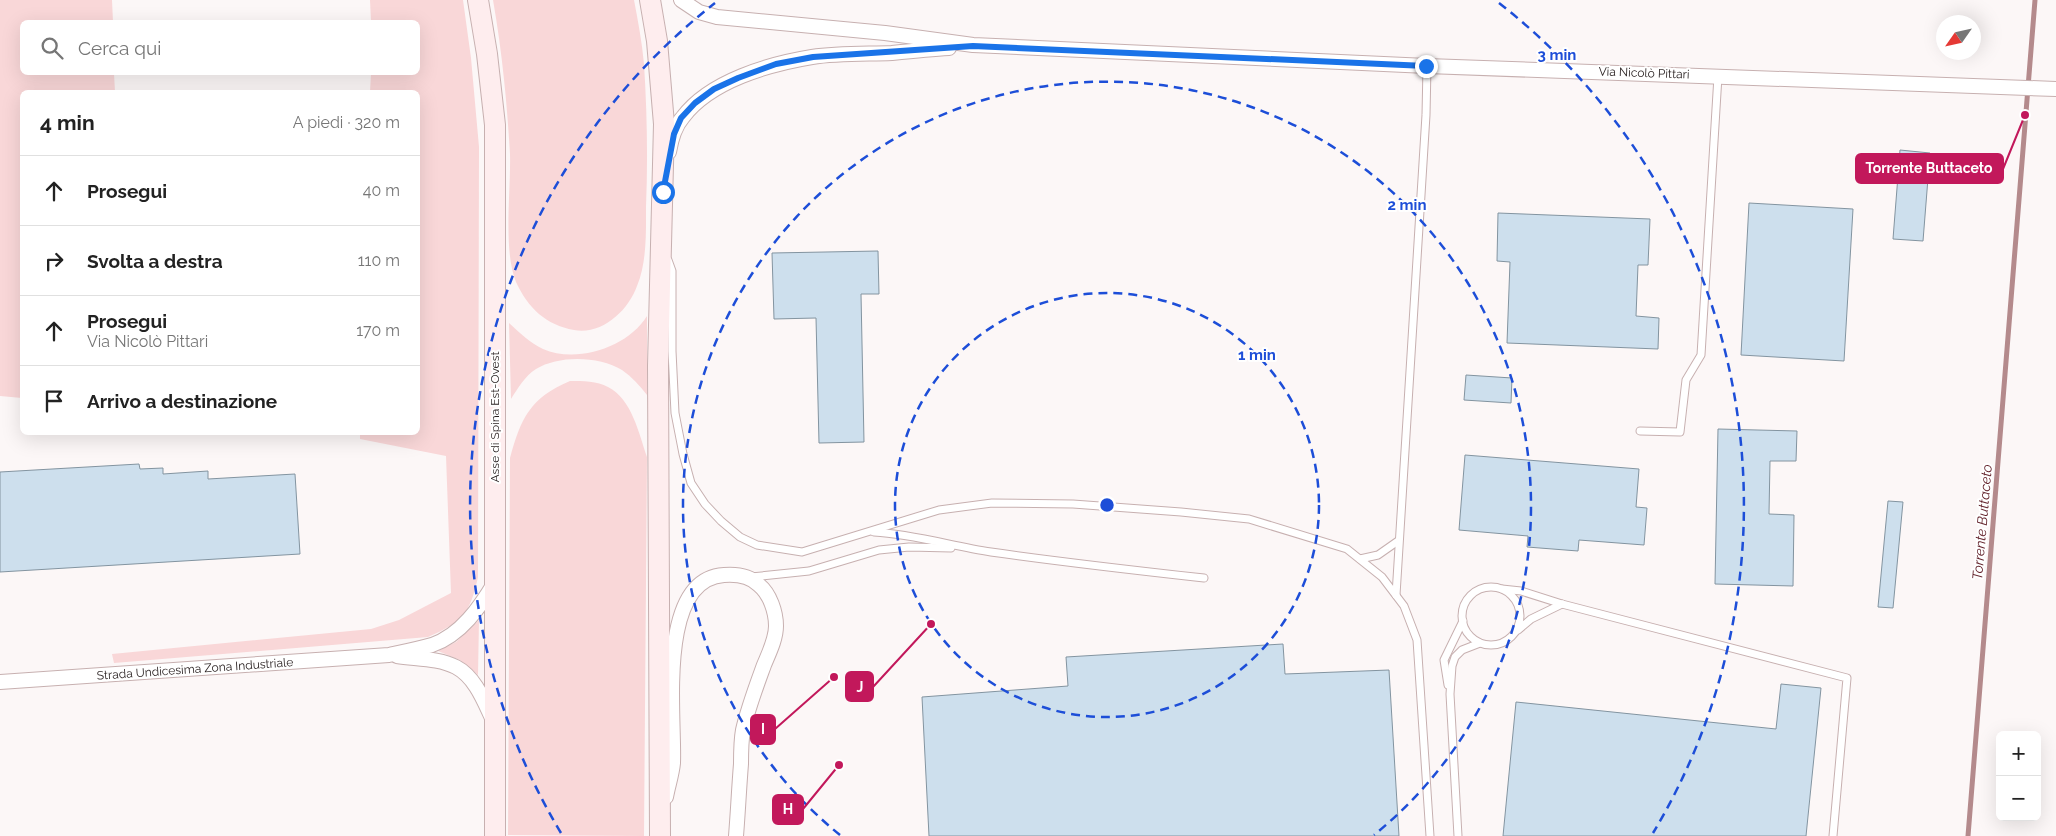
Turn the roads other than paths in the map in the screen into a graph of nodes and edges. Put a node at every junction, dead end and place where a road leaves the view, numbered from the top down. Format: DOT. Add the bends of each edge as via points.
graph roads {
  1 [pos="478,0"];
  2 [pos="650,0"];
  3 [pos="681,0"];
  4 [pos="973,46"];
  5 [pos="1426,66"];
  6 [pos="1718,76"];
  7 [pos="2056,89"];
  8 [pos="663,192"];
  9 [pos="661,241"];
  10 [pos="1640,431"];
  11 [pos="869,532"];
  12 [pos="1398,541"];
  13 [pos="972,549"];
  14 [pos="1360,559"];
  15 [pos="749,578"];
  16 [pos="1204,578"];
  17 [pos="495,581"];
  18 [pos="1502,589"];
  19 [pos="1396,595"];
  20 [pos="1562,604"];
  21 [pos="1463,620"];
  22 [pos="1516,632"];
  23 [pos="1480,643"];
  24 [pos="389,655"];
  25 [pos="0,682"];
  26 [pos="1450,694"];
  27 [pos="496,726"];
  28 [pos="660,829"];
  29 [pos="495,836"];
  30 [pos="736,836"];
  31 [pos="1430,836"];
  32 [pos="1458,836"];
  33 [pos="1833,836"];
  1 -- 17 [label="main road, Asse di Spina Est-Ovest" via="488,54 495,125"];
  2 -- 8 [label="main road" via="664,124"];
  3 -- 4 [label="street" via="700,12 717,17"];
  4 -- 5 [label="street, Via Nicolò Pittari"];
  4 -- 8 [label="street" via="813,57 776,64 714,89 681,118 670,149"];
  5 -- 6 [label="street, Via Nicolò Pittari"];
  5 -- 12 [label="lane" via="1426,115"];
  6 -- 7 [label="street, Via Nicolò Pittari"];
  6 -- 10 [label="lane" via="1701,356 1686,380 1680,432"];
  8 -- 9 [label="main road"];
  9 -- 11 [label="lane" via="672,272 675,413 691,484 705,504 740,537 757,545 778,549 802,552"];
  9 -- 28 [label="main road" via="658,366"];
  11 -- 13 [label="lane" via="893,533"];
  11 -- 14 [label="lane" via="948,508 992,503 1073,504 1249,519 1347,548"];
  12 -- 14 [label="lane" via="1378,555"];
  12 -- 19 [label="lane"];
  13 -- 15 [label="lane" via="909,547 879,550 809,571"];
  13 -- 16 [label="lane"];
  14 -- 19 [label="lane" via="1382,577"];
  15 -- 28 [label="street" via="733,575 711,578 689,596 680,620 674,644 672,677 673,766"];
  15 -- 30 [label="street" via="760,586 771,602 776,628 743,733"];
  17 -- 24 [label="street" via="481,604 463,625 447,637"];
  17 -- 27 [label="main road, Asse di Spina Est-Ovest"];
  18 -- 20 [label="lane"];
  18 -- 21 [label="lane" via="1482,588 1473,593 1466,601"];
  18 -- 22 [label="lane" via="1514,598 1520,612"];
  19 -- 31 [label="lane" via="1404,606 1417,640"];
  20 -- 22 [label="lane" via="1531,619"];
  20 -- 33 [label="lane" via="1848,678"];
  21 -- 23 [label="lane" via="1468,634"];
  21 -- 26 [label="lane" via="1444,660"];
  22 -- 23 [label="lane" via="1500,644"];
  23 -- 26 [label="lane" via="1462,650 1455,657"];
  24 -- 25 [label="street, Strada Undicesima Zona Industriale"];
  24 -- 27 [label="street" via="440,662 457,668 480,692"];
  26 -- 32 [label="lane"];
  27 -- 29 [label="main road, Asse di Spina Est-Ovest"];
}
